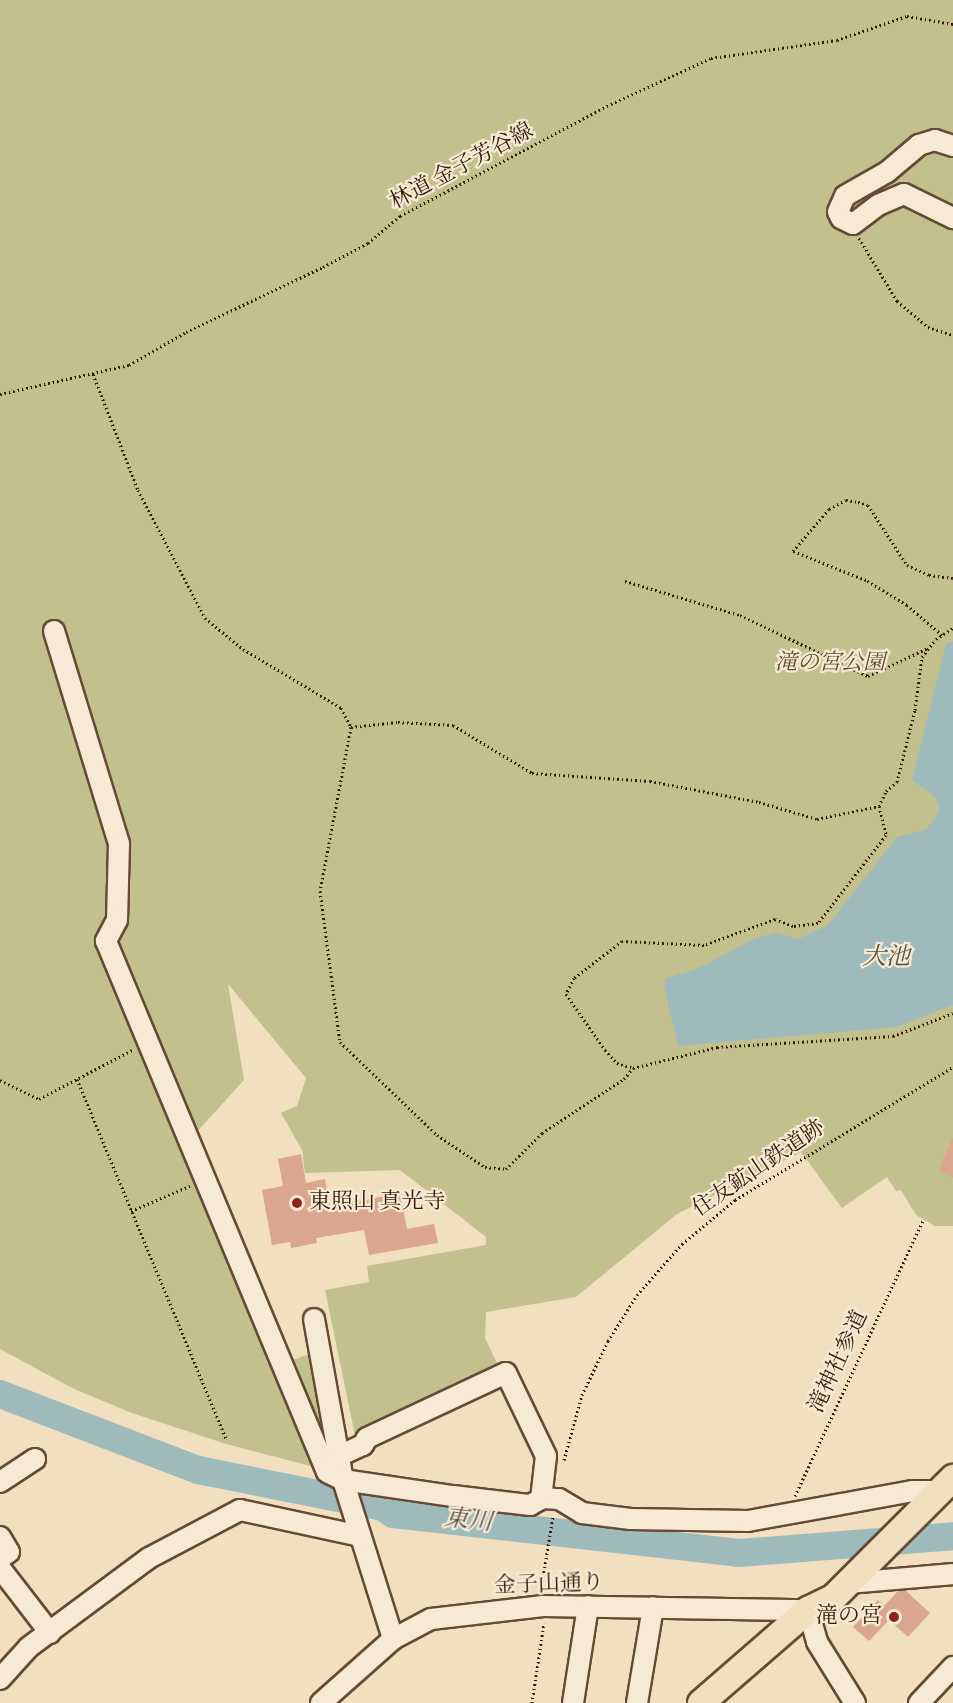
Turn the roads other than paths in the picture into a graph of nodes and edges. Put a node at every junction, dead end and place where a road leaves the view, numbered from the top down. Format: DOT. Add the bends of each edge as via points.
graph roads {
  1 [pos="953,146"];
  2 [pos="953,218"];
  3 [pos="54,631"];
  4 [pos="314,1319"];
  5 [pos="339,1456"];
  6 [pos="35,1459"];
  7 [pos="0,1482"];
  8 [pos="344,1482"];
  9 [pos="944,1488"];
  10 [pos="551,1503"];
  11 [pos="359,1533"];
  12 [pos="0,1537"];
  13 [pos="0,1558"];
  14 [pos="0,1568"];
  15 [pos="953,1574"];
  16 [pos="856,1576"];
  17 [pos="588,1606"];
  18 [pos="653,1607"];
  19 [pos="808,1610"];
  20 [pos="50,1633"];
  21 [pos="393,1639"];
  22 [pos="953,1667"];
  23 [pos="0,1679"];
  24 [pos="321,1703"];
  25 [pos="573,1703"];
  26 [pos="638,1703"];
  27 [pos="701,1703"];
  28 [pos="855,1703"];
  29 [pos="919,1703"];
  1 -- 2 [label="street" via="935,140 919,145 838,204 838,212 851,224 878,205 904,194"];
  3 -- 8 [label="street" via="119,844 117,920 106,941 327,1472"];
  4 -- 5 [label="street"];
  5 -- 8 [label="street"];
  5 -- 10 [label="street" via="363,1445 367,1438 506,1373 546,1456"];
  6 -- 7 [label="street"];
  8 -- 10 [label="street" via="530,1505"];
  8 -- 11 [label="street"];
  9 -- 10 [label="street" via="748,1521 631,1519 582,1513"];
  9 -- 16 [label="main road"];
  11 -- 20 [label="street" via="240,1510 149,1558"];
  11 -- 21 [label="street"];
  12 -- 13 [label="street" via="9,1552"];
  14 -- 20 [label="street"];
  15 -- 16 [label="street"];
  16 -- 19 [label="main road" via="833,1598"];
  17 -- 18 [label="street, 金子山通り"];
  17 -- 21 [label="street, 金子山通り" via="543,1606 431,1619"];
  17 -- 25 [label="street"];
  18 -- 19 [label="street, 金子山通り"];
  18 -- 26 [label="street"];
  19 -- 27 [label="main road"];
  19 -- 28 [label="street" via="817,1642"];
  20 -- 23 [label="street" via="17,1658"];
  21 -- 24 [label="street, 金子山通り"];
  22 -- 29 [label="street"];
}
